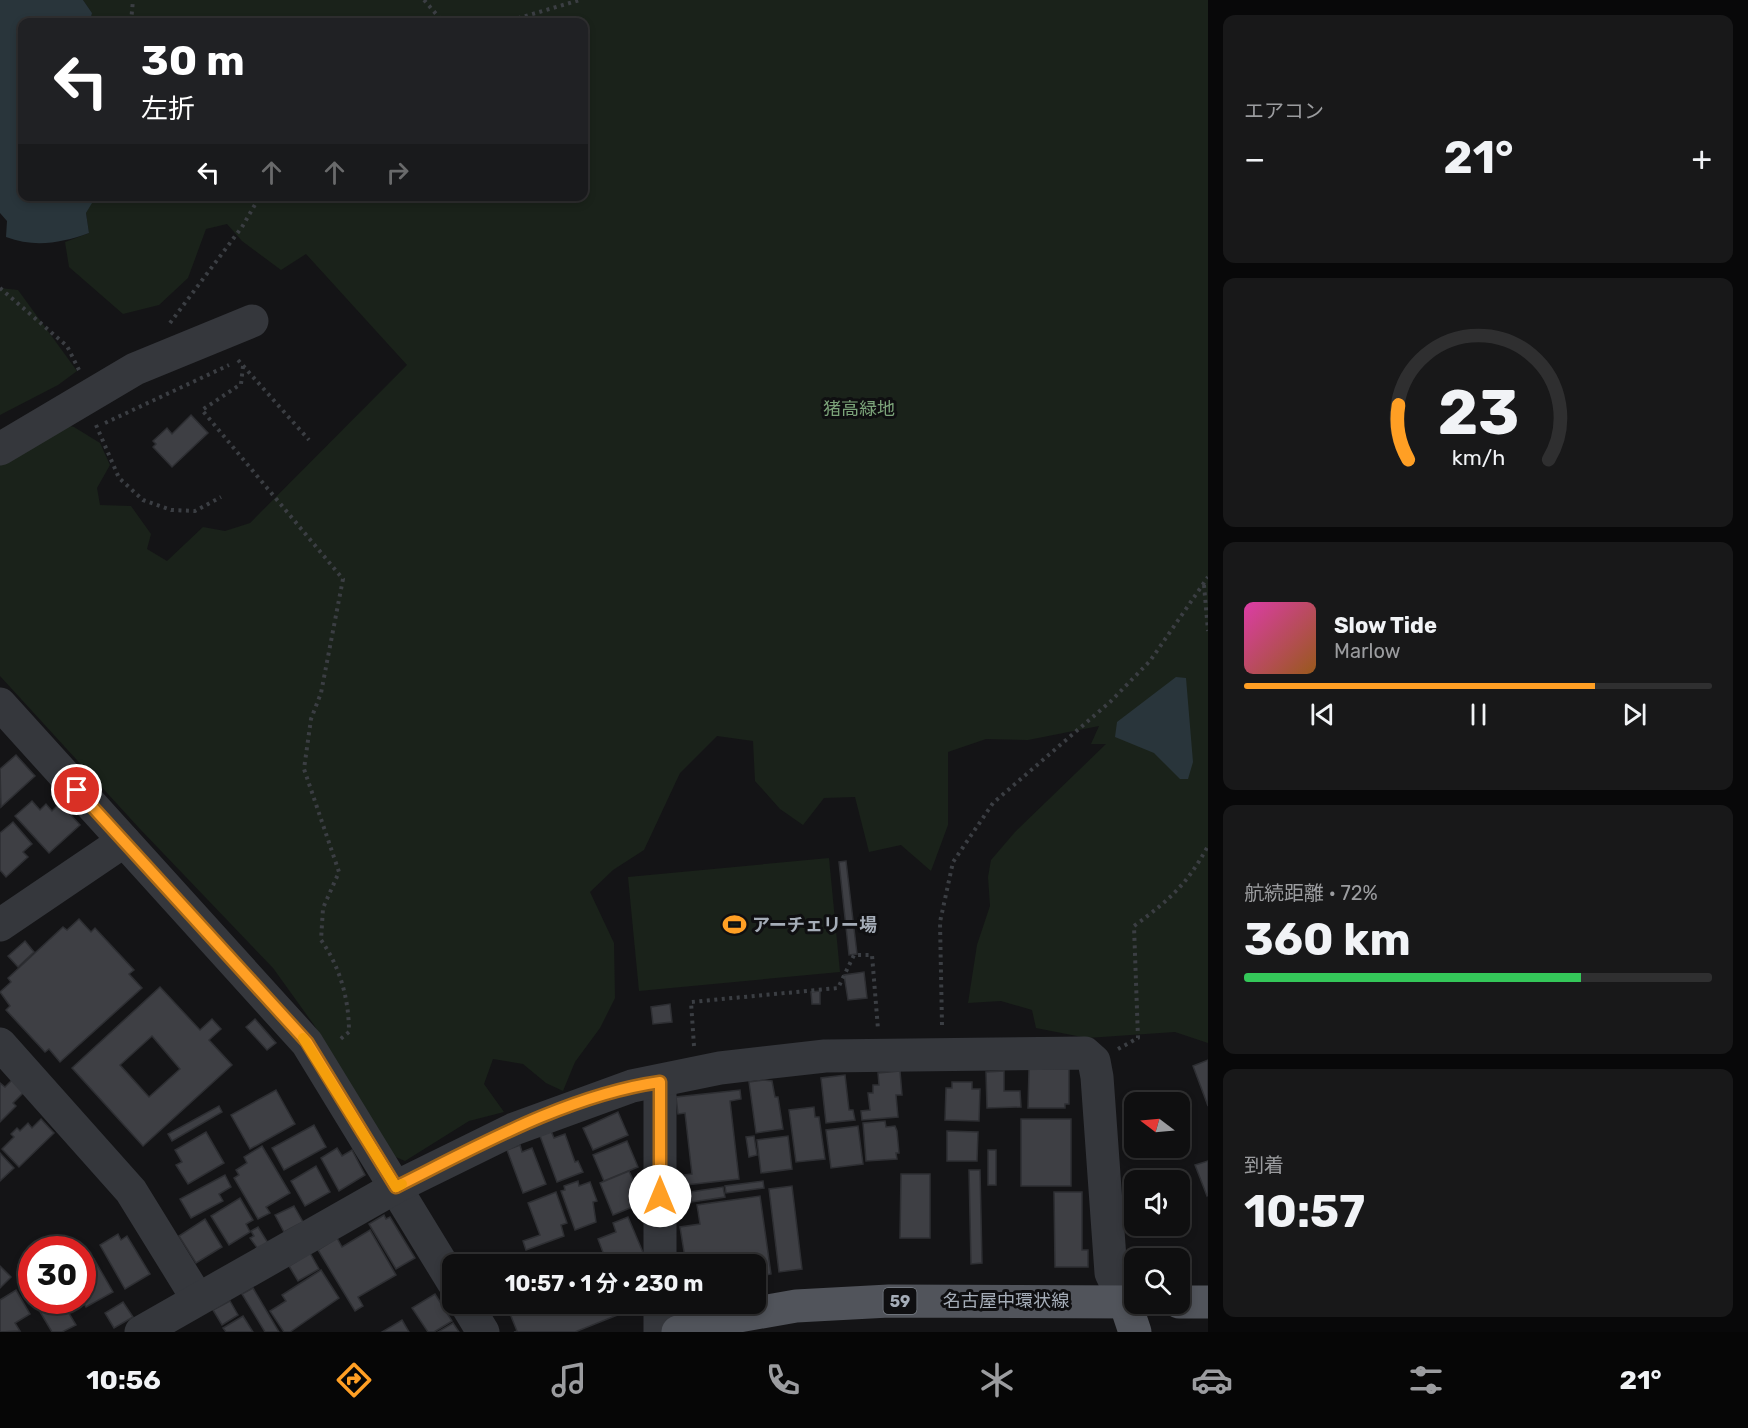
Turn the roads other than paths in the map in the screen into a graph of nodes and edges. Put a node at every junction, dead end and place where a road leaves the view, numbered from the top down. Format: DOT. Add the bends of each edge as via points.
graph roads {
  1 [pos="249,337"];
  2 [pos="0,449"];
  3 [pos="0,704"];
  4 [pos="124,841"];
  5 [pos="0,925"];
  6 [pos="0,1044"];
  7 [pos="660,1082"];
  8 [pos="396,1187"];
  9 [pos="660,1254"];
  10 [pos="442,1264"];
  11 [pos="197,1298"];
  12 [pos="1124,1298"];
  13 [pos="1190,1302"];
  14 [pos="1208,1302"];
  15 [pos="1124,1312"];
  16 [pos="472,1314"];
  17 [pos="660,1314"];
  18 [pos="141,1332"];
  19 [pos="483,1332"];
  20 [pos="660,1332"];
  21 [pos="678,1332"];
  1 -- 2 [label="street" via="135,369"];
  3 -- 4 [label="street"];
  4 -- 5 [label="street"];
  4 -- 8 [label="street" via="307,1042"];
  6 -- 11 [label="street" via="131,1191"];
  7 -- 8 [label="street" via="624,1089 514,1129"];
  7 -- 9 [label="street"];
  7 -- 12 [label="street" via="720,1068 825,1056 1085,1053 1094,1061 1097,1077 1111,1273"];
  8 -- 10 [label="street"];
  8 -- 11 [label="street"];
  11 -- 18 [label="street"];
  13 -- 14 [label="main road"];
  15 -- 21 [label="main road, 名古屋中環状線 / 59" via="900,1301 796,1306"];
  16 -- 19 [label="street"];
  17 -- 20 [label="street"];
}
